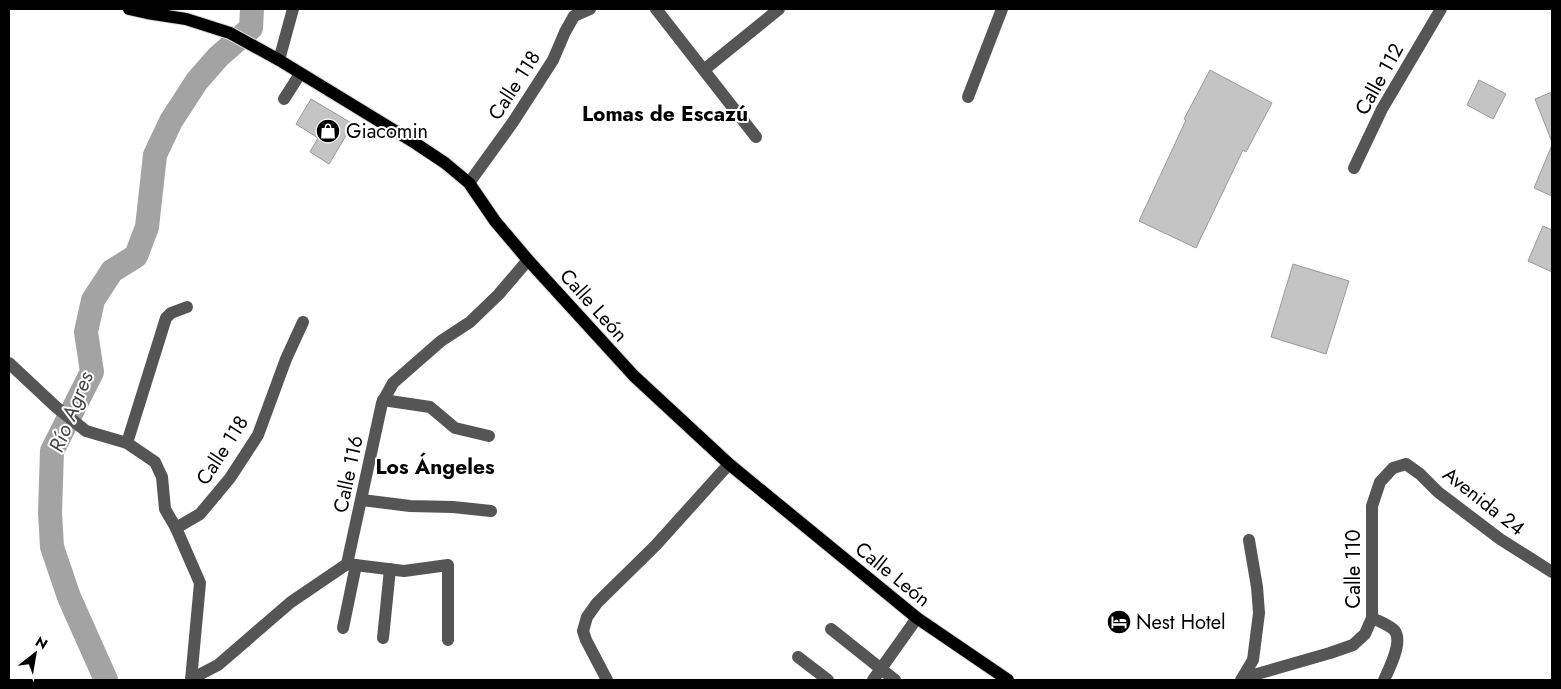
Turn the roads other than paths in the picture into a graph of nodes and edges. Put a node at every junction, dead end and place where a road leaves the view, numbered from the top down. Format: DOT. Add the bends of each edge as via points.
graph roads {
  1 [pos="129,9"];
  2 [pos="293,9"];
  3 [pos="590,9"];
  4 [pos="656,9"];
  5 [pos="779,9"];
  6 [pos="1002,9"];
  7 [pos="1440,9"];
  8 [pos="279,60"];
  9 [pos="704,69"];
  10 [pos="300,74"];
  11 [pos="968,97"];
  12 [pos="284,99"];
  13 [pos="756,137"];
  14 [pos="1354,168"];
  15 [pos="469,183"];
  16 [pos="528,260"];
  17 [pos="186,307"];
  18 [pos="303,322"];
  19 [pos="9,363"];
  20 [pos="383,400"];
  21 [pos="489,436"];
  22 [pos="127,443"];
  23 [pos="729,464"];
  24 [pos="1393,468"];
  25 [pos="362,500"];
  26 [pos="491,511"];
  27 [pos="176,528"];
  28 [pos="1249,540"];
  29 [pos="352,565"];
  30 [pos="390,569"];
  31 [pos="1552,572"];
  32 [pos="917,618"];
  33 [pos="1372,618"];
  34 [pos="344,628"];
  35 [pos="831,629"];
  36 [pos="383,638"];
  37 [pos="448,640"];
  38 [pos="798,658"];
  39 [pos="881,669"];
  40 [pos="1242,679"];
  41 [pos="191,680"];
  42 [pos="607,680"];
  43 [pos="828,680"];
  44 [pos="873,680"];
  45 [pos="895,680"];
  46 [pos="1008,680"];
  47 [pos="1384,680"];
  1 -- 8 [label="main road, Calle León" via="186,19 230,33"];
  2 -- 8 [label="street"];
  3 -- 15 [label="street, Calle 118" via="574,16 553,60"];
  4 -- 9 [label="street"];
  5 -- 9 [label="street"];
  6 -- 11 [label="street"];
  7 -- 14 [label="street, Calle 112" via="1382,109"];
  8 -- 10 [label="main road, Calle León"];
  9 -- 13 [label="street"];
  10 -- 12 [label="street"];
  10 -- 15 [label="main road, Calle León" via="415,143"];
  15 -- 16 [label="main road, Calle León"];
  16 -- 20 [label="street, Calle 116" via="470,322 441,341 394,383"];
  16 -- 23 [label="main road, Calle León" via="634,376"];
  17 -- 22 [label="street" via="166,318"];
  18 -- 27 [label="street, Calle 118" via="258,436 230,478 200,514"];
  19 -- 22 [label="street" via="86,431"];
  20 -- 21 [label="street" via="430,406 455,428"];
  20 -- 25 [label="street, Calle 116"];
  22 -- 27 [label="street" via="155,462 162,477 165,509"];
  23 -- 32 [label="main road, Calle León"];
  23 -- 42 [label="street" via="587,617 583,631"];
  24 -- 31 [label="street, Avenida 24" via="1406,464 1500,539"];
  24 -- 33 [label="street, Calle 110" via="1380,482 1372,506"];
  25 -- 26 [label="street"];
  25 -- 29 [label="street, Calle 116"];
  27 -- 41 [label="street" via="200,583"];
  28 -- 40 [label="street" via="1258,613 1253,660"];
  29 -- 30 [label="street"];
  29 -- 34 [label="street, Calle 116"];
  29 -- 41 [label="street" via="291,602 218,665"];
  30 -- 36 [label="street"];
  30 -- 37 [label="street" via="404,571 448,565"];
  32 -- 39 [label="street"];
  32 -- 46 [label="main road, Calle León"];
  33 -- 40 [label="street, Calle 110" via="1365,634 1353,645"];
  33 -- 47 [label="street" via="1398,634 1398,644"];
  35 -- 39 [label="street"];
  38 -- 43 [label="street"];
  39 -- 44 [label="street"];
  39 -- 45 [label="street"];
}
